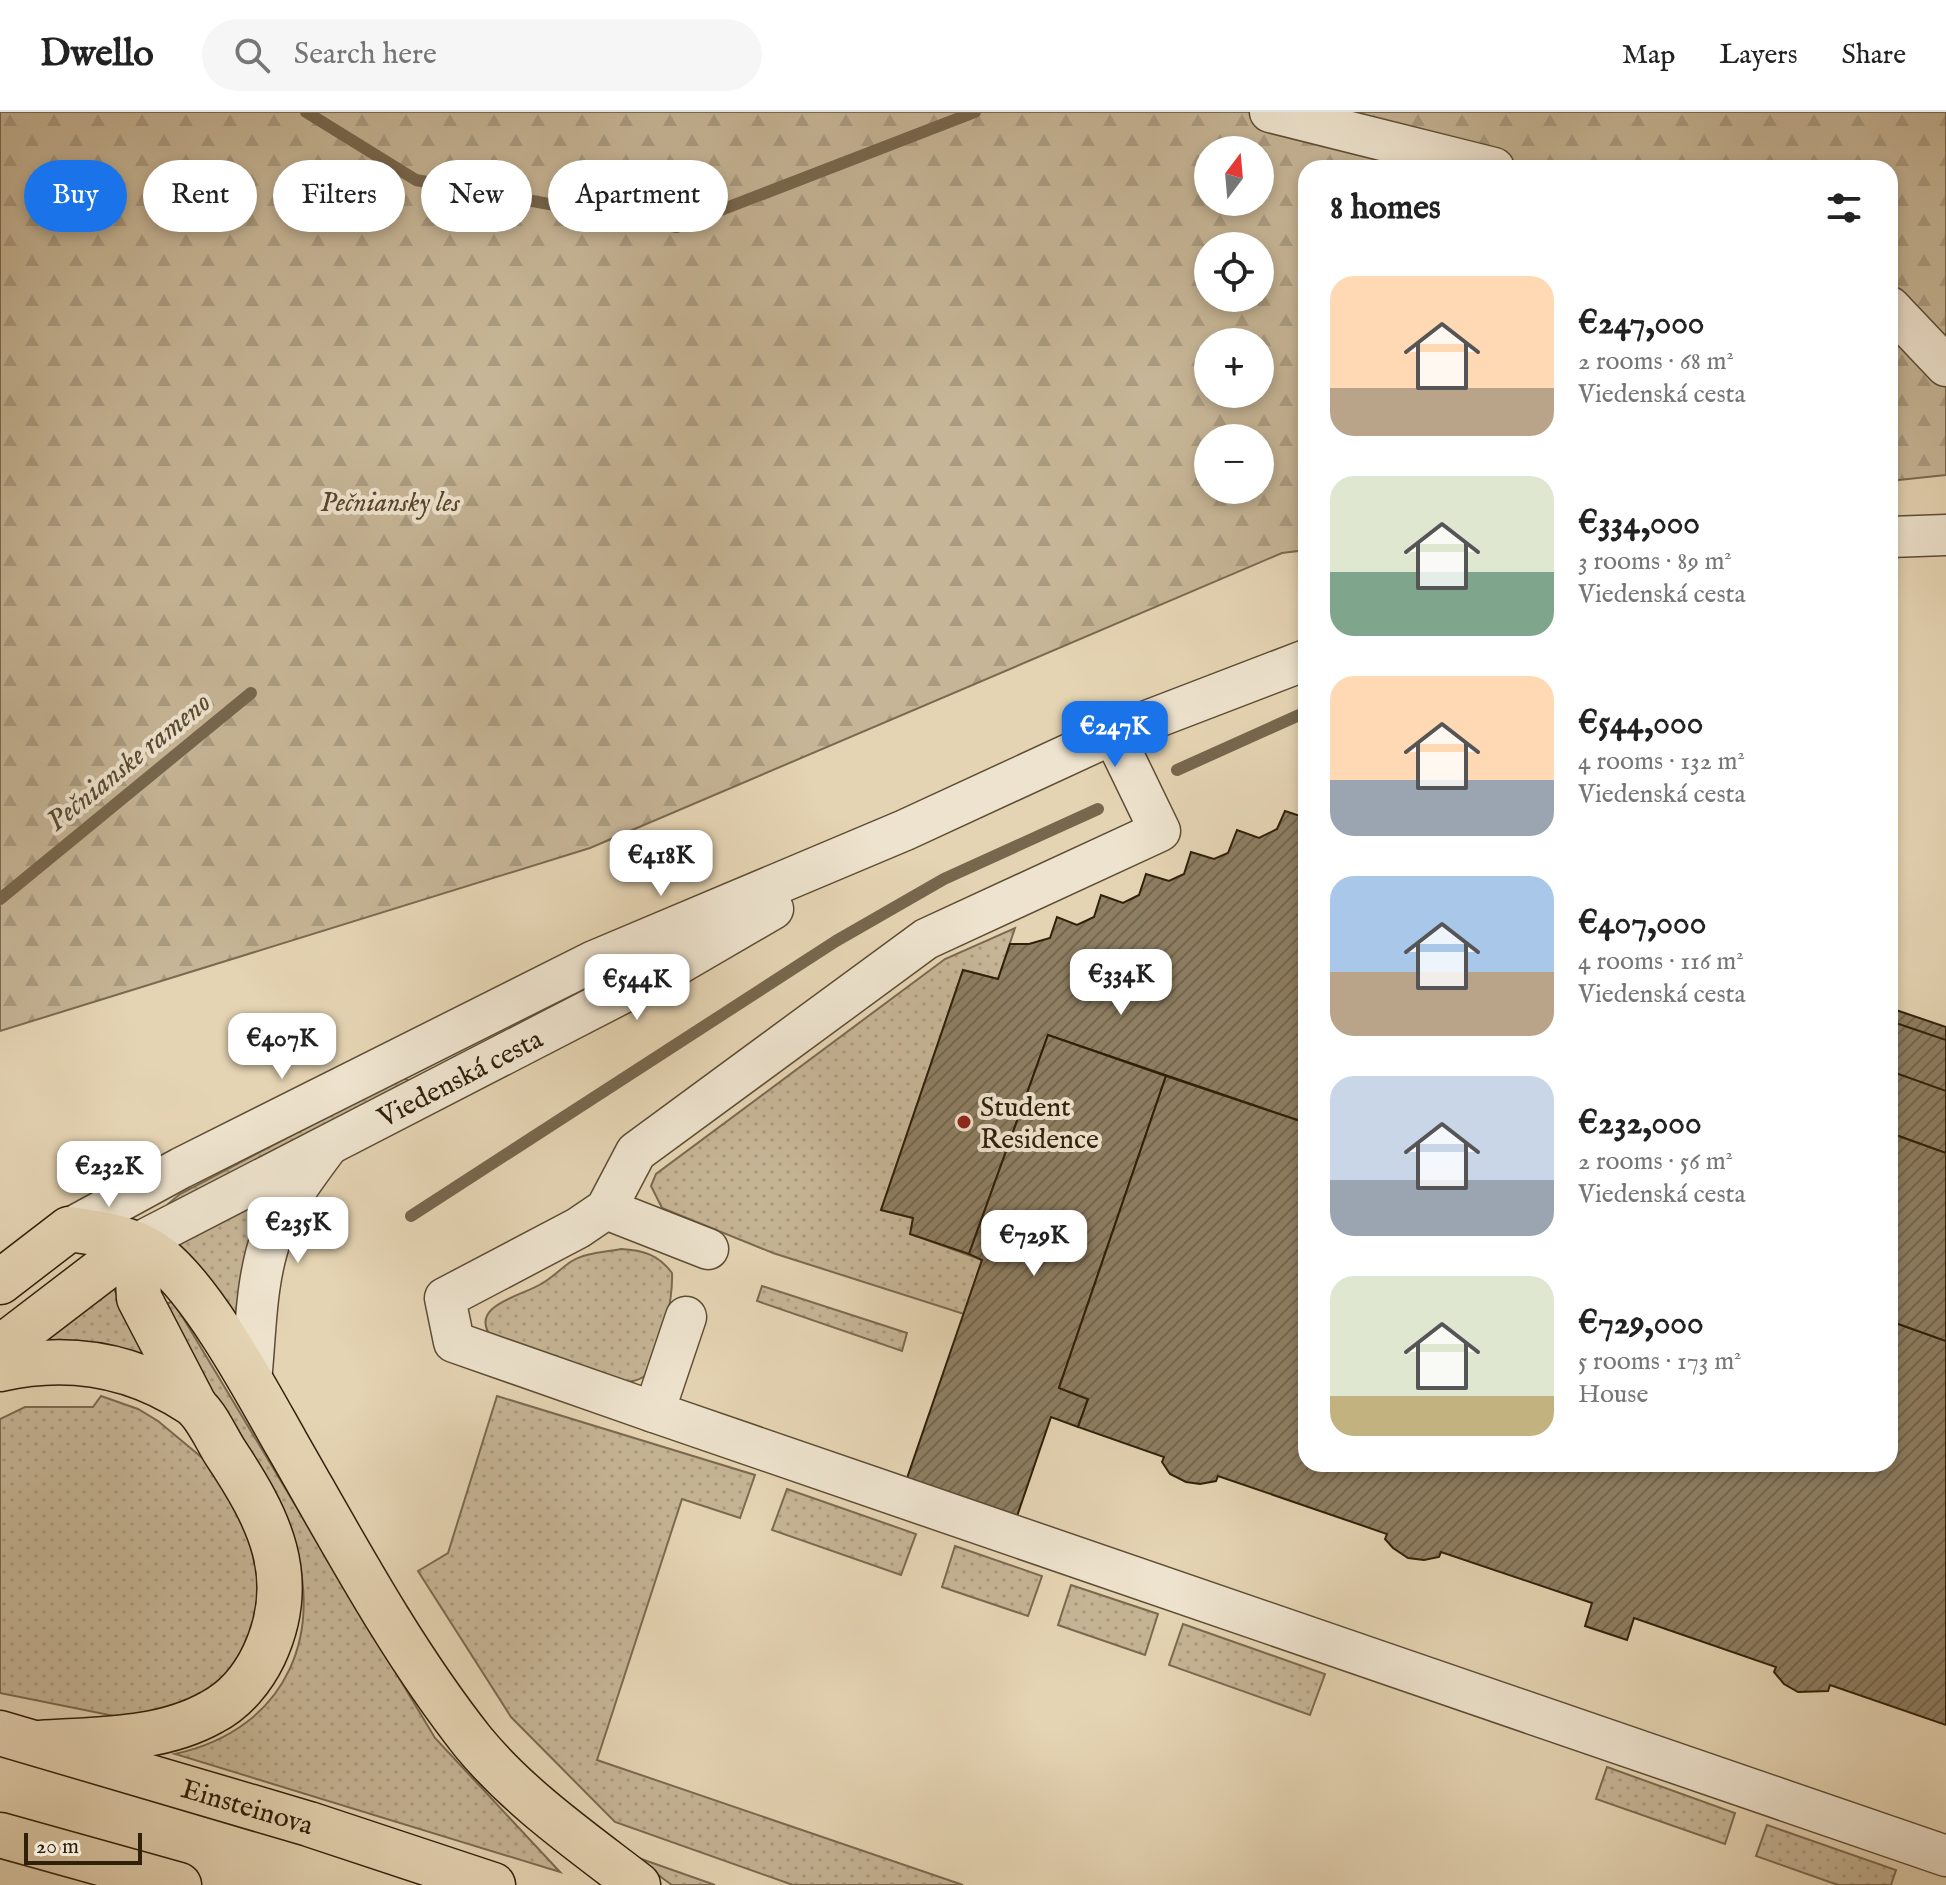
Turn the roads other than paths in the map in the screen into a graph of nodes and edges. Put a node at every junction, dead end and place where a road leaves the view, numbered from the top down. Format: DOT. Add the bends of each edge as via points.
graph roads {
  1 [pos="1270,112"];
  2 [pos="1462,160"];
  3 [pos="1898,315"];
  4 [pos="1946,366"];
  5 [pos="1946,535"];
  6 [pos="1898,537"];
  7 [pos="1298,663"];
  8 [pos="1113,734"];
  9 [pos="905,830"];
  10 [pos="331,1143"];
  11 [pos="146,1186"];
  12 [pos="606,1209"];
  13 [pos="69,1229"];
  14 [pos="136,1244"];
  15 [pos="708,1249"];
  16 [pos="0,1282"];
  17 [pos="686,1317"];
  18 [pos="0,1348"];
  19 [pos="0,1369"];
  20 [pos="251,1381"];
  21 [pos="194,1404"];
  22 [pos="654,1412"];
  23 [pos="20,1738"];
  24 [pos="0,1835"];
  25 [pos="1946,1856"];
  26 [pos="179,1885"];
  27 [pos="493,1885"];
  28 [pos="638,1885"];
  1 -- 2 [label="street"];
  3 -- 4 [label="street"];
  5 -- 6 [label="street"];
  7 -- 8 [label="street, Viedenská cesta"];
  8 -- 9 [label="street, Viedenská cesta"];
  8 -- 12 [label="street" via="1160,831 926,939 636,1152"];
  9 -- 10 [label="street, Viedenská cesta" via="675,966"];
  9 -- 11 [label="street, Viedenská cesta" via="594,961"];
  10 -- 14 [label="street, Viedenská cesta"];
  10 -- 20 [label="street" via="272,1235 260,1285"];
  11 -- 13 [label="street, Viedenská cesta"];
  11 -- 14 [label="street"];
  12 -- 15 [label="street"];
  12 -- 22 [label="street" via="445,1298 454,1342"];
  13 -- 14 [label="main road"];
  13 -- 16 [label="main road, Viedenská cesta"];
  14 -- 18 [label="main road, Viedenská cesta"];
  14 -- 20 [label="main road" via="179,1275"];
  14 -- 21 [label="main road" via="139,1298"];
  17 -- 22 [label="street"];
  19 -- 21 [label="main road" via="56,1360 109,1366"];
  20 -- 28 [label="main road" via="422,1671 473,1741 507,1781"];
  21 -- 23 [label="main road" via="272,1536 282,1578 267,1648 248,1682 215,1711 190,1722 139,1736"];
  22 -- 25 [label="street"];
  23 -- 27 [label="main road, Einsteinova"];
  24 -- 26 [label="main road"];
}
